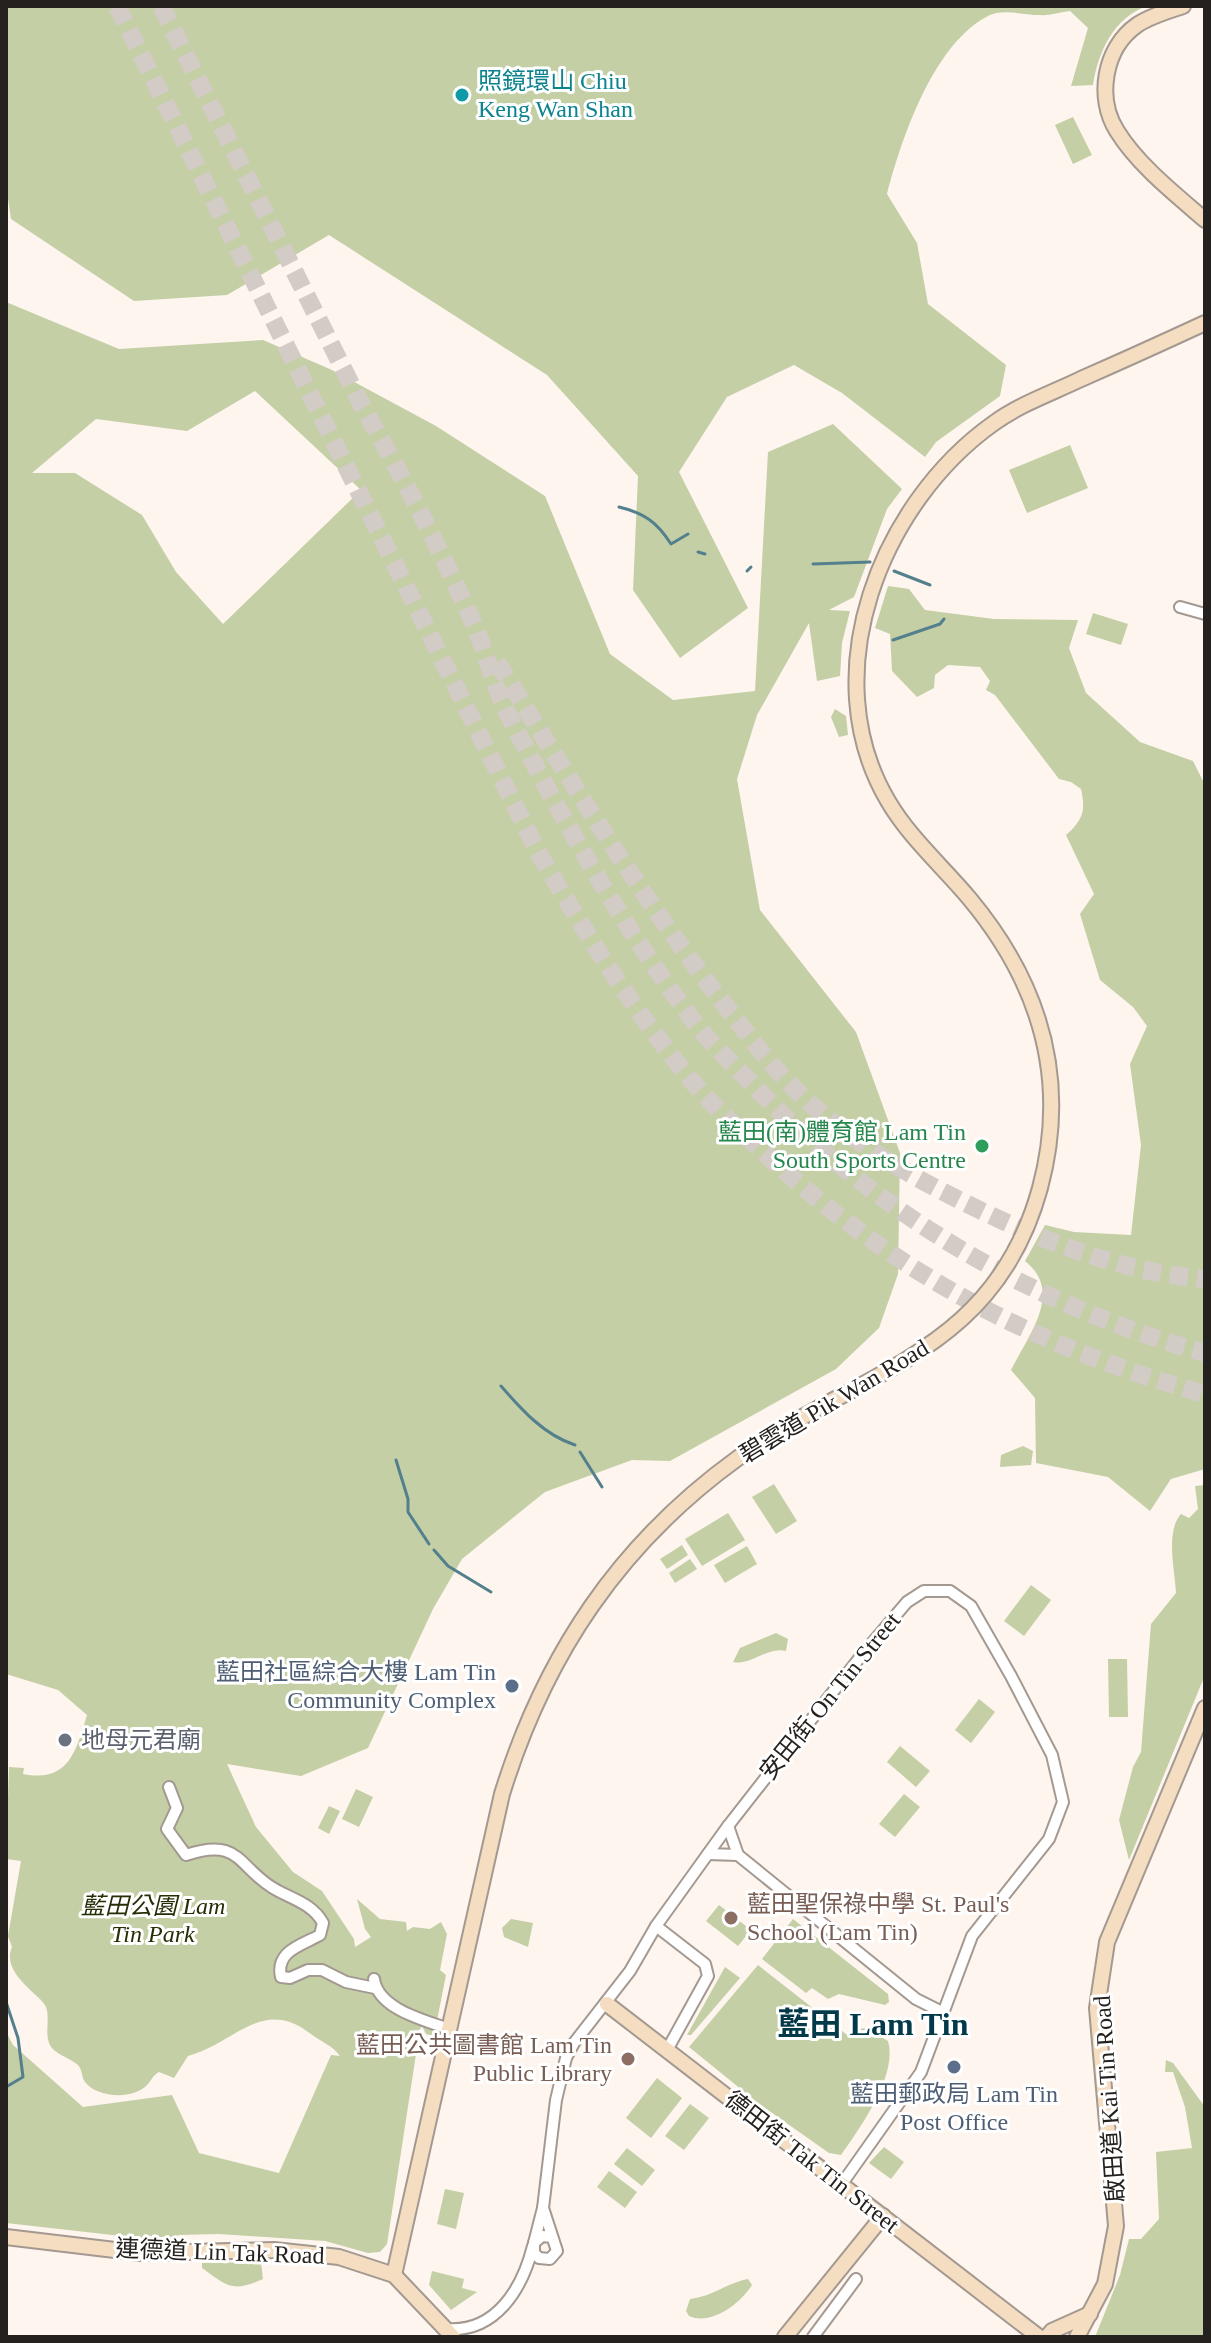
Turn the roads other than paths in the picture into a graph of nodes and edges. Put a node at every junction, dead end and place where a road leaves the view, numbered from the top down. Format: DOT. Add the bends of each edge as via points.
graph roads {
  1 [pos="1183,6"];
  2 [pos="1205,220"];
  3 [pos="1205,323"];
  4 [pos="1180,607"];
  5 [pos="1205,614"];
  6 [pos="1205,1708"];
  7 [pos="169,1787"];
  8 [pos="728,1826"];
  9 [pos="708,1854"];
  10 [pos="738,1855"];
  11 [pos="656,1926"];
  12 [pos="607,2004"];
  13 [pos="944,2013"];
  14 [pos="449,2029"];
  15 [pos="667,2050"];
  16 [pos="841,2185"];
  17 [pos="543,2208"];
  18 [pos="883,2216"];
  19 [pos="6,2237"];
  20 [pos="552,2237"];
  21 [pos="534,2245"];
  22 [pos="394,2275"];
  23 [pos="856,2279"];
  24 [pos="801,2317"];
  25 [pos="822,2325"];
  26 [pos="450,2333"];
  27 [pos="1072,2334"];
  28 [pos="1045,2336"];
  29 [pos="775,2337"];
  30 [pos="785,2337"];
  31 [pos="813,2337"];
  1 -- 2 [label="main road" via="1137,24 1125,36 1107,67 1107,103 1116,130 1131,150"];
  3 -- 14 [label="main road, 碧雲道 Pik Wan Road" via="995,422 932,477 895,537 865,615 857,690 865,747 875,774 897,815 1006,948 1036,1013 1053,1098 1050,1143 1024,1232 998,1276 957,1322 883,1376 740,1456 682,1503 615,1574 568,1638 533,1705 502,1794"];
  4 -- 5 [label="street"];
  6 -- 27 [label="main road, 啟田道 Kai Tin Road" via="1116,1919 1103,1964 1098,2017 1116,2226 1110,2268 1090,2314"];
  7 -- 14 [label="street" via="177,1808 167,1829 186,1855 203,1850 239,1856 268,1885 317,1913 323,1923 320,1935 284,1956 281,1977 322,1970 346,1982 374,1983 389,2003"];
  8 -- 9 [label="street, 安田街 On Tin Street"];
  8 -- 10 [label="street"];
  8 -- 13 [label="street, 安田街 On Tin Street" via="907,1602 938,1589 971,1606 1052,1755 1064,1793 1049,1839 972,1936"];
  9 -- 10 [label="street"];
  9 -- 11 [label="street, 安田街 On Tin Street"];
  10 -- 13 [label="street" via="916,1999"];
  11 -- 12 [label="street, 安田街 On Tin Street"];
  11 -- 15 [label="street" via="705,1964 708,1976"];
  12 -- 15 [label="main road, 德田街 Tak Tin Street"];
  12 -- 17 [label="street, 安田街 On Tin Street" via="566,2058"];
  13 -- 16 [label="street, 安田街 On Tin Street" via="921,2072"];
  14 -- 22 [label="main road, 碧雲道 Pik Wan Road"];
  15 -- 16 [label="main road, 德田街 Tak Tin Street"];
  16 -- 18 [label="main road, 德田街 Tak Tin Street"];
  17 -- 20 [label="street"];
  17 -- 21 [label="street"];
  18 -- 24 [label="main road"];
  18 -- 28 [label="main road, 德田街 Tak Tin Street"];
  19 -- 22 [label="main road, 連德道 Lin Tak Road" via="140,2253 310,2252"];
  20 -- 21 [label="street" via="542,2236"];
  20 -- 21 [label="street" via="557,2251 550,2259 539,2258"];
  21 -- 26 [label="street" via="495,2316"];
  22 -- 26 [label="main road"];
  23 -- 25 [label="street"];
  24 -- 25 [label="street"];
  24 -- 29 [label="main road"];
  24 -- 30 [label="main road"];
  25 -- 31 [label="street"];
  27 -- 28 [label="main road, 啟田道 Kai Tin Road"];
}
